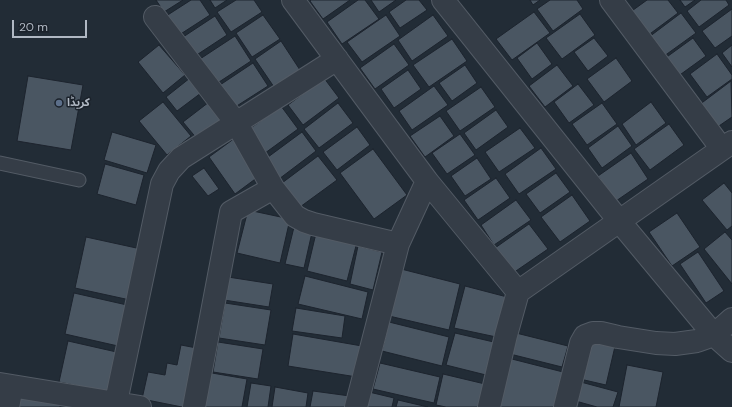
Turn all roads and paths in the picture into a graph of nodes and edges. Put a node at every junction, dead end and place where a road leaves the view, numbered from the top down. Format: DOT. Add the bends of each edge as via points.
graph roads {
  1 [pos="293,0"];
  2 [pos="443,0"];
  3 [pos="611,0"];
  4 [pos="155,17"];
  5 [pos="337,60"];
  6 [pos="237,124"];
  7 [pos="727,146"];
  8 [pos="0,163"];
  9 [pos="79,180"];
  10 [pos="427,181"];
  11 [pos="273,188"];
  12 [pos="620,222"];
  13 [pos="398,244"];
  14 [pos="518,292"];
  15 [pos="732,319"];
  16 [pos="714,335"];
  17 [pos="732,351"];
  18 [pos="6,385"];
  19 [pos="128,405"];
  20 [pos="8,407"];
  21 [pos="194,407"];
  22 [pos="356,407"];
  23 [pos="489,407"];
  24 [pos="565,407"];
  1 -- 5 [label="street"];
  2 -- 12 [label="street"];
  3 -- 7 [label="street"];
  4 -- 6 [label="street"];
  5 -- 6 [label="street"];
  5 -- 10 [label="street"];
  6 -- 11 [label="street"];
  6 -- 19 [label="street" via="181,158 169,171 162,184"];
  7 -- 12 [label="street"];
  8 -- 9 [label="lane"];
  10 -- 13 [label="street"];
  10 -- 14 [label="street"];
  11 -- 13 [label="street" via="295,216 304,221"];
  11 -- 21 [label="street" via="231,212"];
  12 -- 14 [label="street"];
  12 -- 16 [label="street"];
  13 -- 22 [label="street"];
  14 -- 23 [label="street"];
  15 -- 16 [label="street"];
  16 -- 17 [label="street"];
  16 -- 24 [label="street" via="675,344 601,333 585,336"];
  18 -- 19 [label="street"];
  18 -- 20 [label="street"];
}
